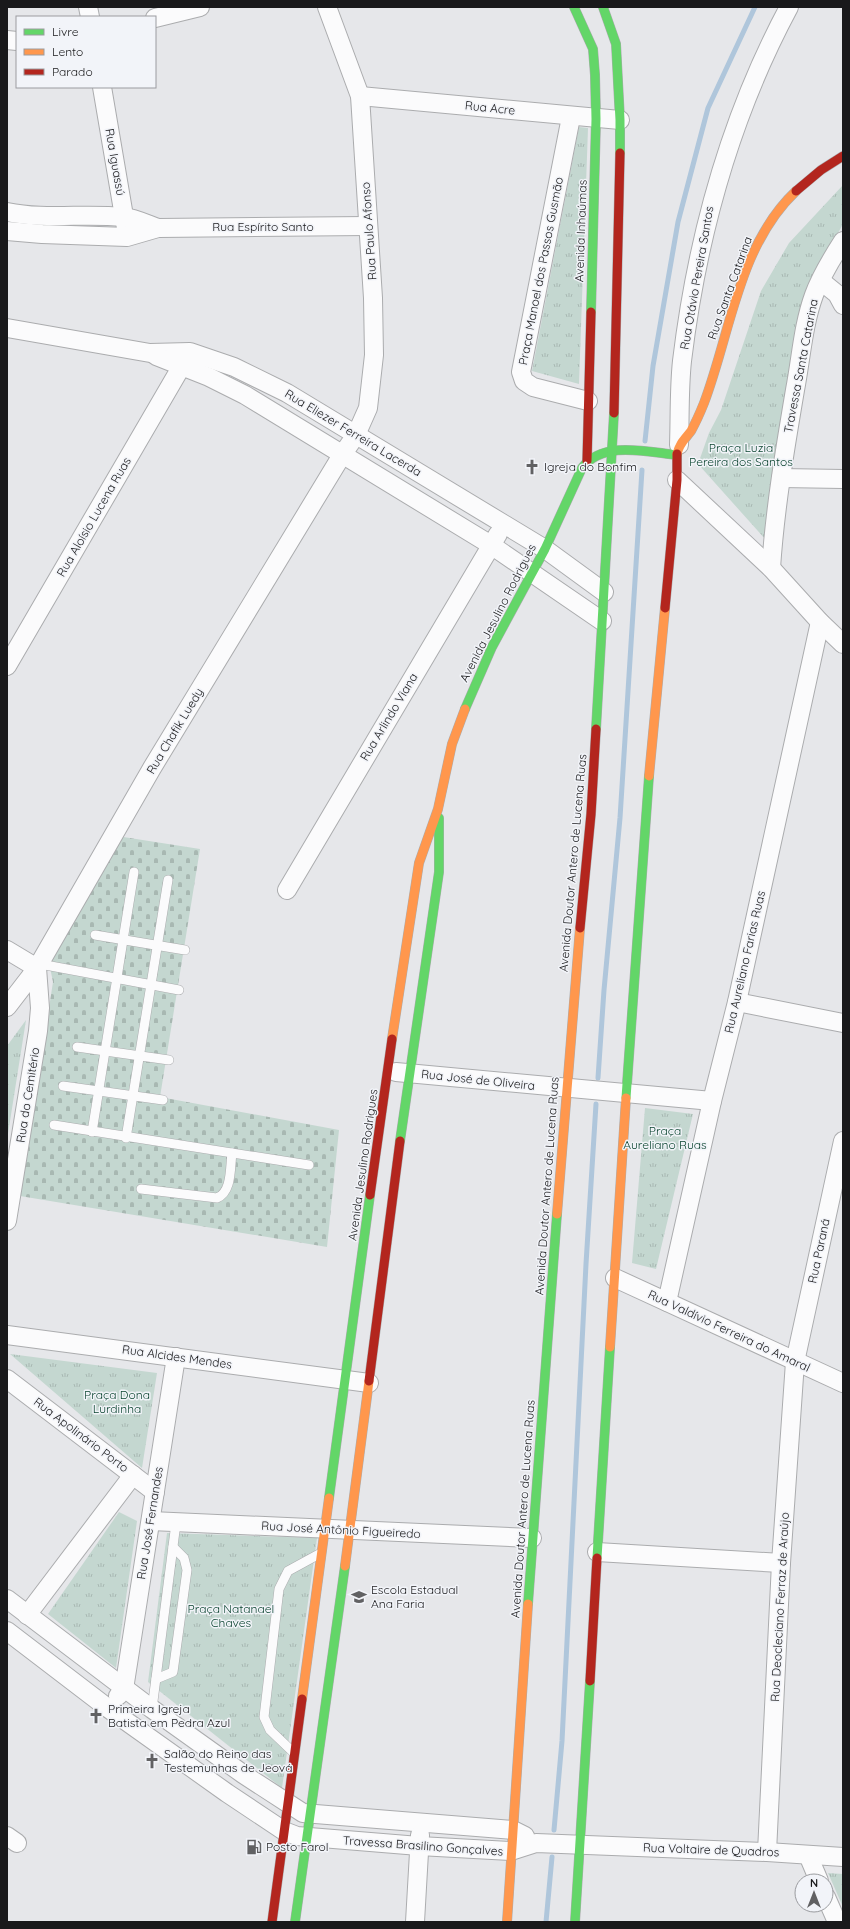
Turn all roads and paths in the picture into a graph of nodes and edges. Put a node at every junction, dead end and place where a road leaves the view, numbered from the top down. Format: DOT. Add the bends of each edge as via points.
graph roads {
  1 [pos="200,7"];
  2 [pos="327,7"];
  3 [pos="574,7"];
  4 [pos="603,7"];
  5 [pos="789,7"];
  6 [pos="156,18"];
  7 [pos="102,88"];
  8 [pos="360,96"];
  9 [pos="572,117"];
  10 [pos="596,119"];
  11 [pos="620,120"];
  12 [pos="843,156"];
  13 [pos="7,212"];
  14 [pos="124,217"];
  15 [pos="368,226"];
  16 [pos="158,228"];
  17 [pos="7,231"];
  18 [pos="127,237"];
  19 [pos="843,241"];
  20 [pos="821,280"];
  21 [pos="843,305"];
  22 [pos="7,328"];
  23 [pos="185,360"];
  24 [pos="588,401"];
  25 [pos="356,435"];
  26 [pos="678,450"];
  27 [pos="613,451"];
  28 [pos="342,454"];
  29 [pos="587,461"];
  30 [pos="780,478"];
  31 [pos="843,479"];
  32 [pos="677,480"];
  33 [pos="504,524"];
  34 [pos="491,545"];
  35 [pos="545,549"];
  36 [pos="771,568"];
  37 [pos="532,572"];
  38 [pos="604,592"];
  39 [pos="602,620"];
  40 [pos="820,622"];
  41 [pos="843,644"];
  42 [pos="7,666"];
  43 [pos="438,809"];
  44 [pos="134,872"];
  45 [pos="168,880"];
  46 [pos="287,890"];
  47 [pos="95,935"];
  48 [pos="123,940"];
  49 [pos="158,946"];
  50 [pos="7,950"];
  51 [pos="185,950"];
  52 [pos="38,966"];
  53 [pos="117,978"];
  54 [pos="151,985"];
  55 [pos="179,990"];
  56 [pos="737,1002"];
  57 [pos="7,1007"];
  58 [pos="843,1023"];
  59 [pos="77,1047"];
  60 [pos="105,1051"];
  61 [pos="139,1056"];
  62 [pos="169,1060"];
  63 [pos="387,1071"];
  64 [pos="409,1073"];
  65 [pos="63,1086"];
  66 [pos="567,1088"];
  67 [pos="98,1090"];
  68 [pos="626,1094"];
  69 [pos="132,1095"];
  70 [pos="163,1100"];
  71 [pos="712,1101"];
  72 [pos="54,1125"];
  73 [pos="92,1132"];
  74 [pos="126,1138"];
  75 [pos="843,1141"];
  76 [pos="232,1153"];
  77 [pos="309,1165"];
  78 [pos="141,1189"];
  79 [pos="7,1221"];
  80 [pos="615,1278"];
  81 [pos="667,1302"];
  82 [pos="7,1335"];
  83 [pos="176,1357"];
  84 [pos="795,1362"];
  85 [pos="7,1379"];
  86 [pos="346,1381"];
  87 [pos="369,1383"];
  88 [pos="843,1383"];
  89 [pos="133,1475"];
  90 [pos="155,1492"];
  91 [pos="151,1521"];
  92 [pos="176,1523"];
  93 [pos="325,1528"];
  94 [pos="350,1530"];
  95 [pos="532,1538"];
  96 [pos="173,1547"];
  97 [pos="322,1552"];
  98 [pos="597,1552"];
  99 [pos="781,1563"];
  100 [pos="7,1599"];
  101 [pos="27,1615"];
  102 [pos="7,1631"];
  103 [pos="156,1679"];
  104 [pos="124,1689"];
  105 [pos="109,1709"];
  106 [pos="152,1709"];
  107 [pos="295,1754"];
  108 [pos="243,1774"];
  109 [pos="227,1793"];
  110 [pos="288,1804"];
  111 [pos="311,1814"];
  112 [pos="422,1822"];
  113 [pos="513,1830"];
  114 [pos="284,1831"];
  115 [pos="308,1838"];
  116 [pos="536,1843"];
  117 [pos="580,1844"];
  118 [pos="419,1846"];
  119 [pos="511,1851"];
  120 [pos="767,1852"];
  121 [pos="808,1855"];
  122 [pos="843,1857"];
  123 [pos="816,1873"];
  124 [pos="272,1922"];
  125 [pos="295,1922"];
  126 [pos="414,1922"];
  127 [pos="506,1922"];
  128 [pos="576,1922"];
  1 -- 6 [label="street"];
  2 -- 8 [label="street, Rua Paulo Afonso"];
  3 -- 10 [label="street, Avenida Inhaúmas" via="593,50"];
  4 -- 11 [label="street" via="614,35"];
  5 -- 26 [label="street, Rua Otávio Pereira Santos" via="754,77 736,121 716,184 701,248 686,335"];
  7 -- 14 [label="street, Rua Iguassú"];
  8 -- 9 [label="street, Rua Acre"];
  8 -- 15 [label="street, Rua Paulo Afonso"];
  9 -- 10 [label="street, Rua Acre"];
  9 -- 24 [label="street, Praça Manoel dos Passos Gusmão" via="521,372 524,382 533,387"];
  10 -- 11 [label="street, Rua Acre"];
  10 -- 24 [label="street, Avenida Inhaúmas"];
  11 -- 27 [label="street"];
  12 -- 26 [label="street, Rua Santa Catarina" via="804,183 766,226 752,255 707,394 690,432"];
  13 -- 14 [label="street, Rua Espírito Santo" via="66,217"];
  14 -- 16 [label="street, Rua Espírito Santo"];
  14 -- 18 [label="street, Rua Iguassú"];
  15 -- 16 [label="street, Rua Espírito Santo"];
  15 -- 25 [label="street, Rua Paulo Afonso" via="373,298 372,380 368,408"];
  16 -- 18 [label="street, Rua Espírito Santo"];
  17 -- 18 [label="street, Rua Espírito Santo"];
  19 -- 20 [label="street, Travessa Santa Catarina"];
  20 -- 21 [label="street" via="837,294"];
  20 -- 30 [label="street, Travessa Santa Catarina" via="806,325"];
  22 -- 23 [label="street, Rua Eliezer Ferreira Lacerda"];
  23 -- 25 [label="street, Rua Eliezer Ferreira Lacerda" via="234,367 262,379"];
  23 -- 28 [label="street, Rua Eliezer Ferreira Lacerda" via="209,377 245,395"];
  23 -- 42 [label="street, Rua Aloísio Lucena Ruas"];
  24 -- 29 [label="street, Avenida Inhaúmas"];
  25 -- 28 [label="street, Rua Paulo Afonso"];
  25 -- 33 [label="street, Rua Eliezer Ferreira Lacerda"];
  26 -- 27 [label="street"];
  26 -- 32 [label="street"];
  27 -- 29 [label="street" via="602,453"];
  27 -- 38 [label="street, Avenida Doutor Antero de Lucena Ruas"];
  28 -- 34 [label="street, Rua Eliezer Ferreira Lacerda"];
  28 -- 52 [label="street, Rua Chafik Luedy" via="152,768"];
  29 -- 35 [label="street, Avenida Jesulino Rodrigues"];
  30 -- 31 [label="street"];
  30 -- 36 [label="street, Travessa Santa Catarina"];
  32 -- 36 [label="street"];
  32 -- 68 [label="street" via="646,814"];
  33 -- 34 [label="street, Rua Arlindo Viana"];
  33 -- 35 [label="street, Rua Eliezer Ferreira Lacerda"];
  34 -- 37 [label="street, Rua Eliezer Ferreira Lacerda"];
  34 -- 46 [label="street, Rua Arlindo Viana"];
  35 -- 37 [label="street, Avenida Jesulino Rodrigues"];
  35 -- 38 [label="street, Rua Eliezer Ferreira Lacerda"];
  36 -- 40 [label="street"];
  37 -- 39 [label="street, Rua Eliezer Ferreira Lacerda"];
  37 -- 43 [label="street, Avenida Jesulino Rodrigues" via="492,647 467,702 452,744"];
  38 -- 39 [label="street, Avenida Doutor Antero de Lucena Ruas"];
  39 -- 66 [label="street, Avenida Doutor Antero de Lucena Ruas" via="591,814"];
  40 -- 41 [label="street"];
  40 -- 56 [label="street, Rua Aureliano Farias Ruas"];
  43 -- 63 [label="street, Avenida Jesulino Rodrigues" via="419,863"];
  43 -- 64 [label="street, Avenida Jesulino Rodrigues" via="439,872"];
  44 -- 48 [label="lane"];
  45 -- 49 [label="lane"];
  47 -- 48 [label="lane"];
  48 -- 49 [label="lane"];
  48 -- 53 [label="lane"];
  49 -- 51 [label="lane"];
  49 -- 54 [label="lane"];
  50 -- 52 [label="street"];
  52 -- 53 [label="lane"];
  52 -- 57 [label="street, Rua Chafik Luedy"];
  52 -- 79 [label="street, Rua do Cemitério" via="38,1031"];
  53 -- 54 [label="lane"];
  53 -- 60 [label="lane"];
  54 -- 55 [label="lane"];
  54 -- 61 [label="lane"];
  56 -- 58 [label="street"];
  56 -- 71 [label="street, Rua Aureliano Farias Ruas"];
  59 -- 60 [label="lane"];
  60 -- 61 [label="lane"];
  60 -- 67 [label="lane"];
  61 -- 62 [label="lane"];
  61 -- 69 [label="lane"];
  63 -- 64 [label="street, Rua José de Oliveira"];
  63 -- 86 [label="street, Avenida Jesulino Rodrigues"];
  64 -- 66 [label="street, Rua José de Oliveira"];
  64 -- 87 [label="street, Avenida Jesulino Rodrigues"];
  65 -- 67 [label="lane"];
  66 -- 68 [label="street, Rua José de Oliveira"];
  66 -- 95 [label="street, Avenida Doutor Antero de Lucena Ruas"];
  67 -- 69 [label="lane"];
  67 -- 73 [label="lane"];
  68 -- 71 [label="street, Rua José de Oliveira"];
  68 -- 80 [label="street"];
  69 -- 70 [label="lane"];
  69 -- 74 [label="lane"];
  71 -- 81 [label="street, Rua Aureliano Farias Ruas"];
  72 -- 73 [label="lane"];
  73 -- 74 [label="lane"];
  74 -- 76 [label="lane"];
  75 -- 84 [label="street, Rua Paraná"];
  76 -- 77 [label="lane"];
  76 -- 78 [label="lane" via="227,1189 222,1196 216,1198"];
  80 -- 81 [label="street, Rua Valdívio Ferreira do Amaral"];
  80 -- 98 [label="street"];
  81 -- 84 [label="street, Rua Valdívio Ferreira do Amaral"];
  82 -- 83 [label="street, Rua Alcides Mendes"];
  83 -- 86 [label="street, Rua Alcides Mendes"];
  83 -- 90 [label="street, Rua José Fernandes"];
  84 -- 88 [label="street, Rua Valdívio Ferreira do Amaral"];
  84 -- 99 [label="street, Rua Deocleciano Ferraz de Araújo"];
  85 -- 89 [label="street, Rua Apolinário Porto"];
  86 -- 87 [label="street, Rua Alcides Mendes"];
  86 -- 93 [label="street, Avenida Jesulino Rodrigues"];
  87 -- 94 [label="street, Avenida Jesulino Rodrigues"];
  89 -- 90 [label="street, Rua Apolinário Porto"];
  89 -- 101 [label="street"];
  90 -- 91 [label="street, Rua José Fernandes"];
  91 -- 92 [label="street, Rua José Antônio Figueiredo"];
  91 -- 104 [label="street, Rua José Fernandes"];
  92 -- 93 [label="street, Rua José Antônio Figueiredo"];
  92 -- 96 [label="lane"];
  93 -- 94 [label="street, Rua José Antônio Figueiredo"];
  93 -- 97 [label="street"];
  94 -- 95 [label="street, Rua José Antônio Figueiredo"];
  94 -- 111 [label="street"];
  95 -- 113 [label="street, Avenida Doutor Antero de Lucena Ruas"];
  96 -- 103 [label="lane"];
  96 -- 103 [label="lane" via="184,1558 187,1570 177,1653 173,1672"];
  97 -- 107 [label="street"];
  97 -- 107 [label="lane" via="288,1571 279,1589 264,1717 270,1730"];
  98 -- 99 [label="street"];
  98 -- 117 [label="street"];
  99 -- 120 [label="street, Rua Deocleciano Ferraz de Araújo"];
  100 -- 101 [label="street, Travessa Brasilino Gonçalves"];
  101 -- 104 [label="street, Travessa Brasilino Gonçalves"];
  102 -- 105 [label="street, Travessa Brasilino Gonçalves"];
  103 -- 106 [label="lane"];
  104 -- 105 [label="street"];
  104 -- 106 [label="street, Travessa Brasilino Gonçalves"];
  105 -- 109 [label="street, Travessa Brasilino Gonçalves"];
  106 -- 108 [label="street, Travessa Brasilino Gonçalves"];
  107 -- 110 [label="street"];
  108 -- 109 [label="street"];
  108 -- 110 [label="street, Travessa Brasilino Gonçalves"];
  109 -- 114 [label="street, Travessa Brasilino Gonçalves"];
  110 -- 111 [label="street, Travessa Brasilino Gonçalves" via="303,1813"];
  110 -- 114 [label="street"];
  111 -- 112 [label="street, Travessa Brasilino Gonçalves"];
  111 -- 115 [label="street"];
  112 -- 113 [label="street, Travessa Brasilino Gonçalves"];
  112 -- 118 [label="street"];
  113 -- 116 [label="street, Travessa Brasilino Gonçalves"];
  113 -- 119 [label="street, Avenida Doutor Antero de Lucena Ruas"];
  114 -- 115 [label="street, Travessa Brasilino Gonçalves"];
  114 -- 124 [label="street"];
  115 -- 118 [label="street, Travessa Brasilino Gonçalves"];
  115 -- 125 [label="street"];
  116 -- 117 [label="street, Travessa Brasilino Gonçalves"];
  116 -- 119 [label="street, Travessa Brasilino Gonçalves"];
  117 -- 120 [label="street, Rua Voltaire de Quadros"];
  117 -- 128 [label="street"];
  118 -- 119 [label="street, Travessa Brasilino Gonçalves"];
  118 -- 126 [label="street"];
  119 -- 127 [label="street, Avenida Doutor Antero de Lucena Ruas"];
  120 -- 121 [label="street, Rua Voltaire de Quadros"];
  121 -- 122 [label="street, Rua Voltaire de Quadros"];
  121 -- 123 [label="street"];
}
